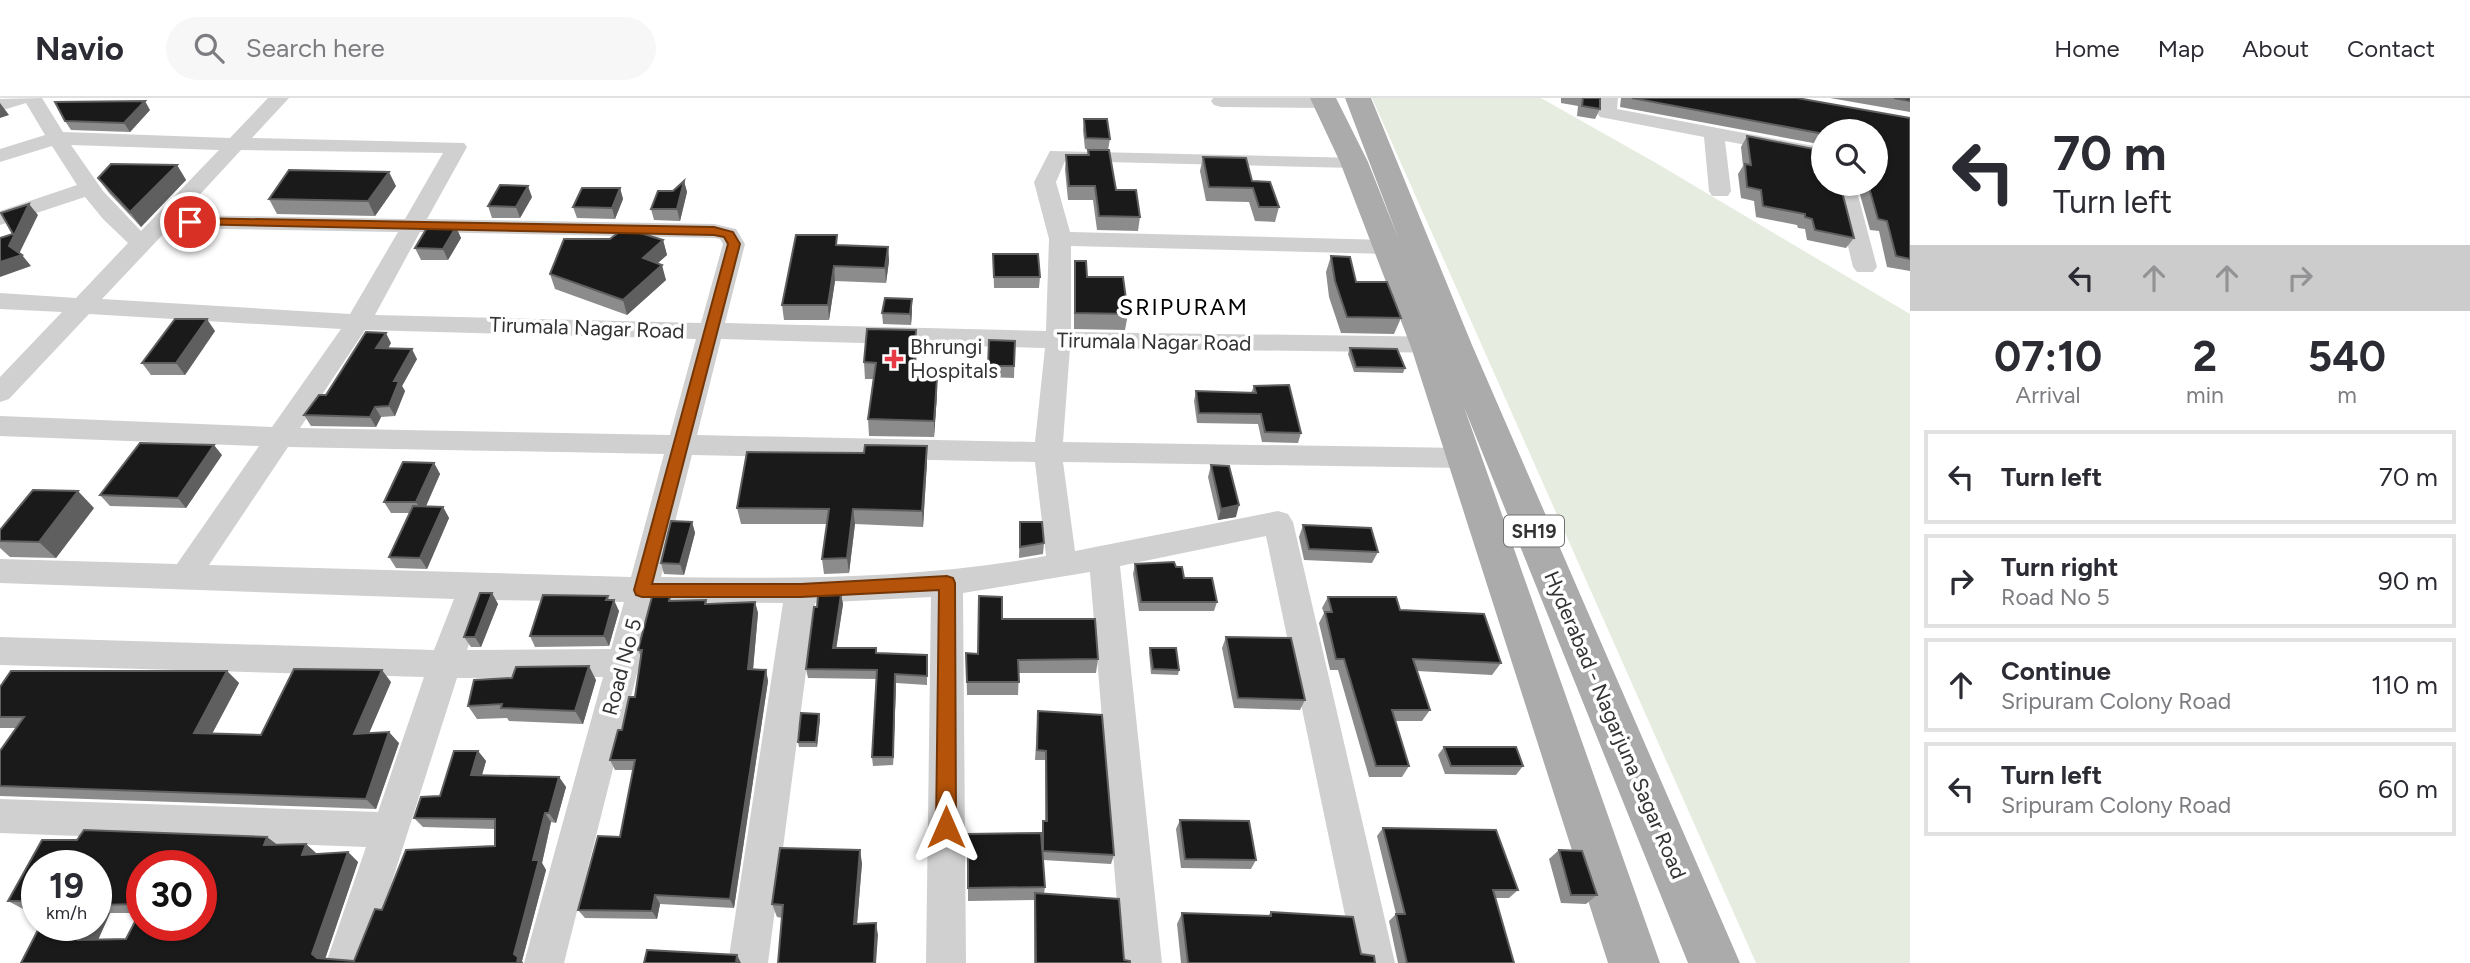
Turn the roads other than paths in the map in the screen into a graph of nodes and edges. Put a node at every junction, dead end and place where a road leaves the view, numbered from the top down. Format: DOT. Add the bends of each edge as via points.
graph roads {
  1 [pos="23,98"];
  2 [pos="32,98"];
  3 [pos="279,98"];
  4 [pos="1608,98"];
  5 [pos="1336,99"];
  6 [pos="1221,101"];
  7 [pos="0,105"];
  8 [pos="1714,134"];
  9 [pos="58,138"];
  10 [pos="236,144"];
  11 [pos="1811,152"];
  12 [pos="0,156"];
  13 [pos="1354,162"];
  14 [pos="92,188"];
  15 [pos="1720,191"];
  16 [pos="1847,196"];
  17 [pos="0,218"];
  18 [pos="162,221"];
  19 [pos="413,226"];
  20 [pos="1060,239"];
  21 [pos="143,244"];
  22 [pos="1388,247"];
  23 [pos="1866,267"];
  24 [pos="0,301"];
  25 [pos="81,307"];
  26 [pos="358,322"];
  27 [pos="710,331"];
  28 [pos="1058,340"];
  29 [pos="1442,346"];
  30 [pos="0,393"];
  31 [pos="0,426"];
  32 [pos="277,437"];
  33 [pos="680,445"];
  34 [pos="1048,452"];
  35 [pos="1463,458"];
  36 [pos="1104,558"];
  37 [pos="1062,566"];
  38 [pos="0,571"];
  39 [pos="186,575"];
  40 [pos="947,583"];
  41 [pos="474,588"];
  42 [pos="642,590"];
  43 [pos="801,590"];
  44 [pos="0,651"];
  45 [pos="623,663"];
  46 [pos="445,664"];
  47 [pos="0,816"];
  48 [pos="390,830"];
  49 [pos="346,963"];
  50 [pos="544,963"];
  51 [pos="748,963"];
  52 [pos="946,963"];
  53 [pos="1142,963"];
  54 [pos="1375,963"];
  55 [pos="1633,963"];
  56 [pos="1714,963"];
  1 -- 7 [label="street"];
  2 -- 9 [label="street"];
  3 -- 10 [label="street"];
  4 -- 8 [label="street" via="1606,113"];
  5 -- 6 [label="street"];
  5 -- 13 [label="main road, Hyderabad - Nagarjuna Sagar Road / SH19"];
  5 -- 29 [label="main road, Hyderabad - Nagarjuna Sagar Road / SH19"];
  8 -- 11 [label="street"];
  8 -- 15 [label="street"];
  9 -- 10 [label="street"];
  9 -- 12 [label="street"];
  9 -- 14 [label="street"];
  10 -- 18 [label="street"];
  10 -- 19 [label="street" via="457,147"];
  13 -- 20 [label="street" via="1058,155 1045,182"];
  13 -- 22 [label="main road, Hyderabad - Nagarjuna Sagar Road / SH19"];
  14 -- 17 [label="street"];
  14 -- 21 [label="street" via="128,234"];
  16 -- 23 [label="street"];
  18 -- 19 [label="street"];
  18 -- 21 [label="street"];
  19 -- 26 [label="street"];
  19 -- 27 [label="street, Road No 5" via="729,234 734,244"];
  20 -- 22 [label="street"];
  20 -- 28 [label="street"];
  21 -- 25 [label="street"];
  22 -- 29 [label="main road, Hyderabad - Nagarjuna Sagar Road / SH19"];
  24 -- 25 [label="street, Tirumala Nagar Road"];
  25 -- 26 [label="street, Tirumala Nagar Road"];
  25 -- 30 [label="street"];
  26 -- 27 [label="street, Tirumala Nagar Road"];
  26 -- 32 [label="street"];
  27 -- 28 [label="street, Tirumala Nagar Road"];
  27 -- 33 [label="street, Road No 5"];
  28 -- 29 [label="street, Tirumala Nagar Road"];
  28 -- 34 [label="street"];
  29 -- 35 [label="main road, Hyderabad - Nagarjuna Sagar Road / SH19"];
  29 -- 56 [label="main road, Hyderabad - Nagarjuna Sagar Road / SH19"];
  31 -- 32 [label="street"];
  32 -- 33 [label="street"];
  32 -- 39 [label="street"];
  33 -- 34 [label="street"];
  33 -- 42 [label="street, Road No 5"];
  34 -- 35 [label="street"];
  34 -- 37 [label="street"];
  35 -- 55 [label="main road, Hyderabad - Nagarjuna Sagar Road / SH19"];
  36 -- 37 [label="street"];
  36 -- 53 [label="street"];
  36 -- 54 [label="street" via="1278,522"];
  37 -- 40 [label="street"];
  38 -- 39 [label="street"];
  39 -- 41 [label="street"];
  40 -- 43 [label="street"];
  40 -- 52 [label="street"];
  41 -- 42 [label="street"];
  41 -- 46 [label="street"];
  42 -- 43 [label="street"];
  42 -- 45 [label="street, Road No 5"];
  43 -- 51 [label="street"];
  44 -- 46 [label="street"];
  45 -- 46 [label="street"];
  45 -- 50 [label="street, Road No 5"];
  46 -- 48 [label="street"];
  47 -- 48 [label="street"];
  48 -- 49 [label="street"];
}
